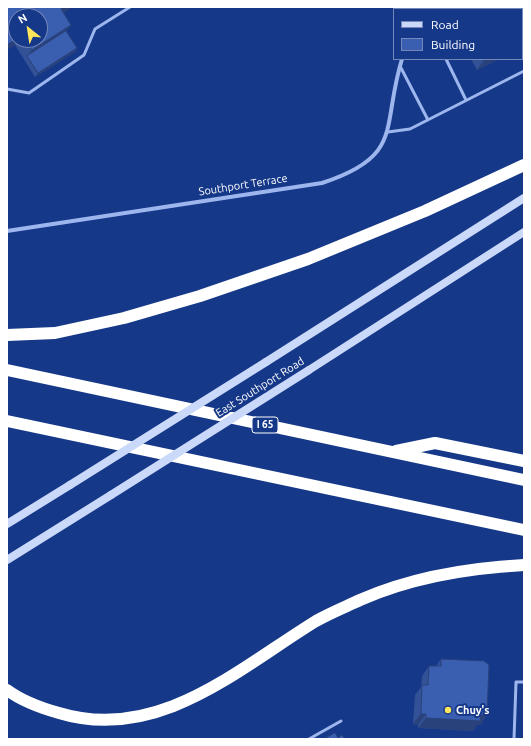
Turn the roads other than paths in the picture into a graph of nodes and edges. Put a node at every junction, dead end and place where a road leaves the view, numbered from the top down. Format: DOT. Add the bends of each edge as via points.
graph roads {
  1 [pos="130,7"];
  2 [pos="402,60"];
  3 [pos="446,60"];
  4 [pos="400,66"];
  5 [pos="524,71"];
  6 [pos="7,90"];
  7 [pos="466,100"];
  8 [pos="428,120"];
  9 [pos="388,132"];
  10 [pos="524,165"];
  11 [pos="524,198"];
  12 [pos="7,231"];
  13 [pos="524,232"];
  14 [pos="7,335"];
  15 [pos="7,370"];
  16 [pos="7,421"];
  17 [pos="390,452"];
  18 [pos="524,460"];
  19 [pos="524,480"];
  20 [pos="7,524"];
  21 [pos="524,530"];
  22 [pos="7,560"];
  23 [pos="524,565"];
  24 [pos="524,682"];
  25 [pos="7,690"];
  26 [pos="341,721"];
  27 [pos="309,739"];
  28 [pos="514,739"];
  1 -- 6 [label="lane" via="95,29 84,55 29,93"];
  2 -- 4 [label="street, Southport Terrace"];
  3 -- 7 [label="lane"];
  4 -- 8 [label="lane"];
  4 -- 9 [label="street, Southport Terrace" via="393,92"];
  5 -- 7 [label="lane"];
  7 -- 8 [label="lane"];
  8 -- 9 [label="lane" via="410,129"];
  9 -- 12 [label="street, Southport Terrace" via="383,143 366,164 322,183"];
  10 -- 14 [label="highway" via="426,211 308,259 200,296 124,318 55,333"];
  11 -- 20 [label="main road, East Southport Road, bridge"];
  13 -- 22 [label="main road, East Southport Road, bridge"];
  15 -- 17 [label="highway, I 65"];
  16 -- 21 [label="highway"];
  17 -- 18 [label="highway" via="435,443"];
  17 -- 19 [label="highway, I 65"];
  23 -- 25 [label="highway" via="480,568 429,577 361,600 318,620 190,699 154,714 120,720 83,718 41,708"];
  24 -- 28 [label="lane" via="516,682"];
  26 -- 27 [label="lane"];
}
